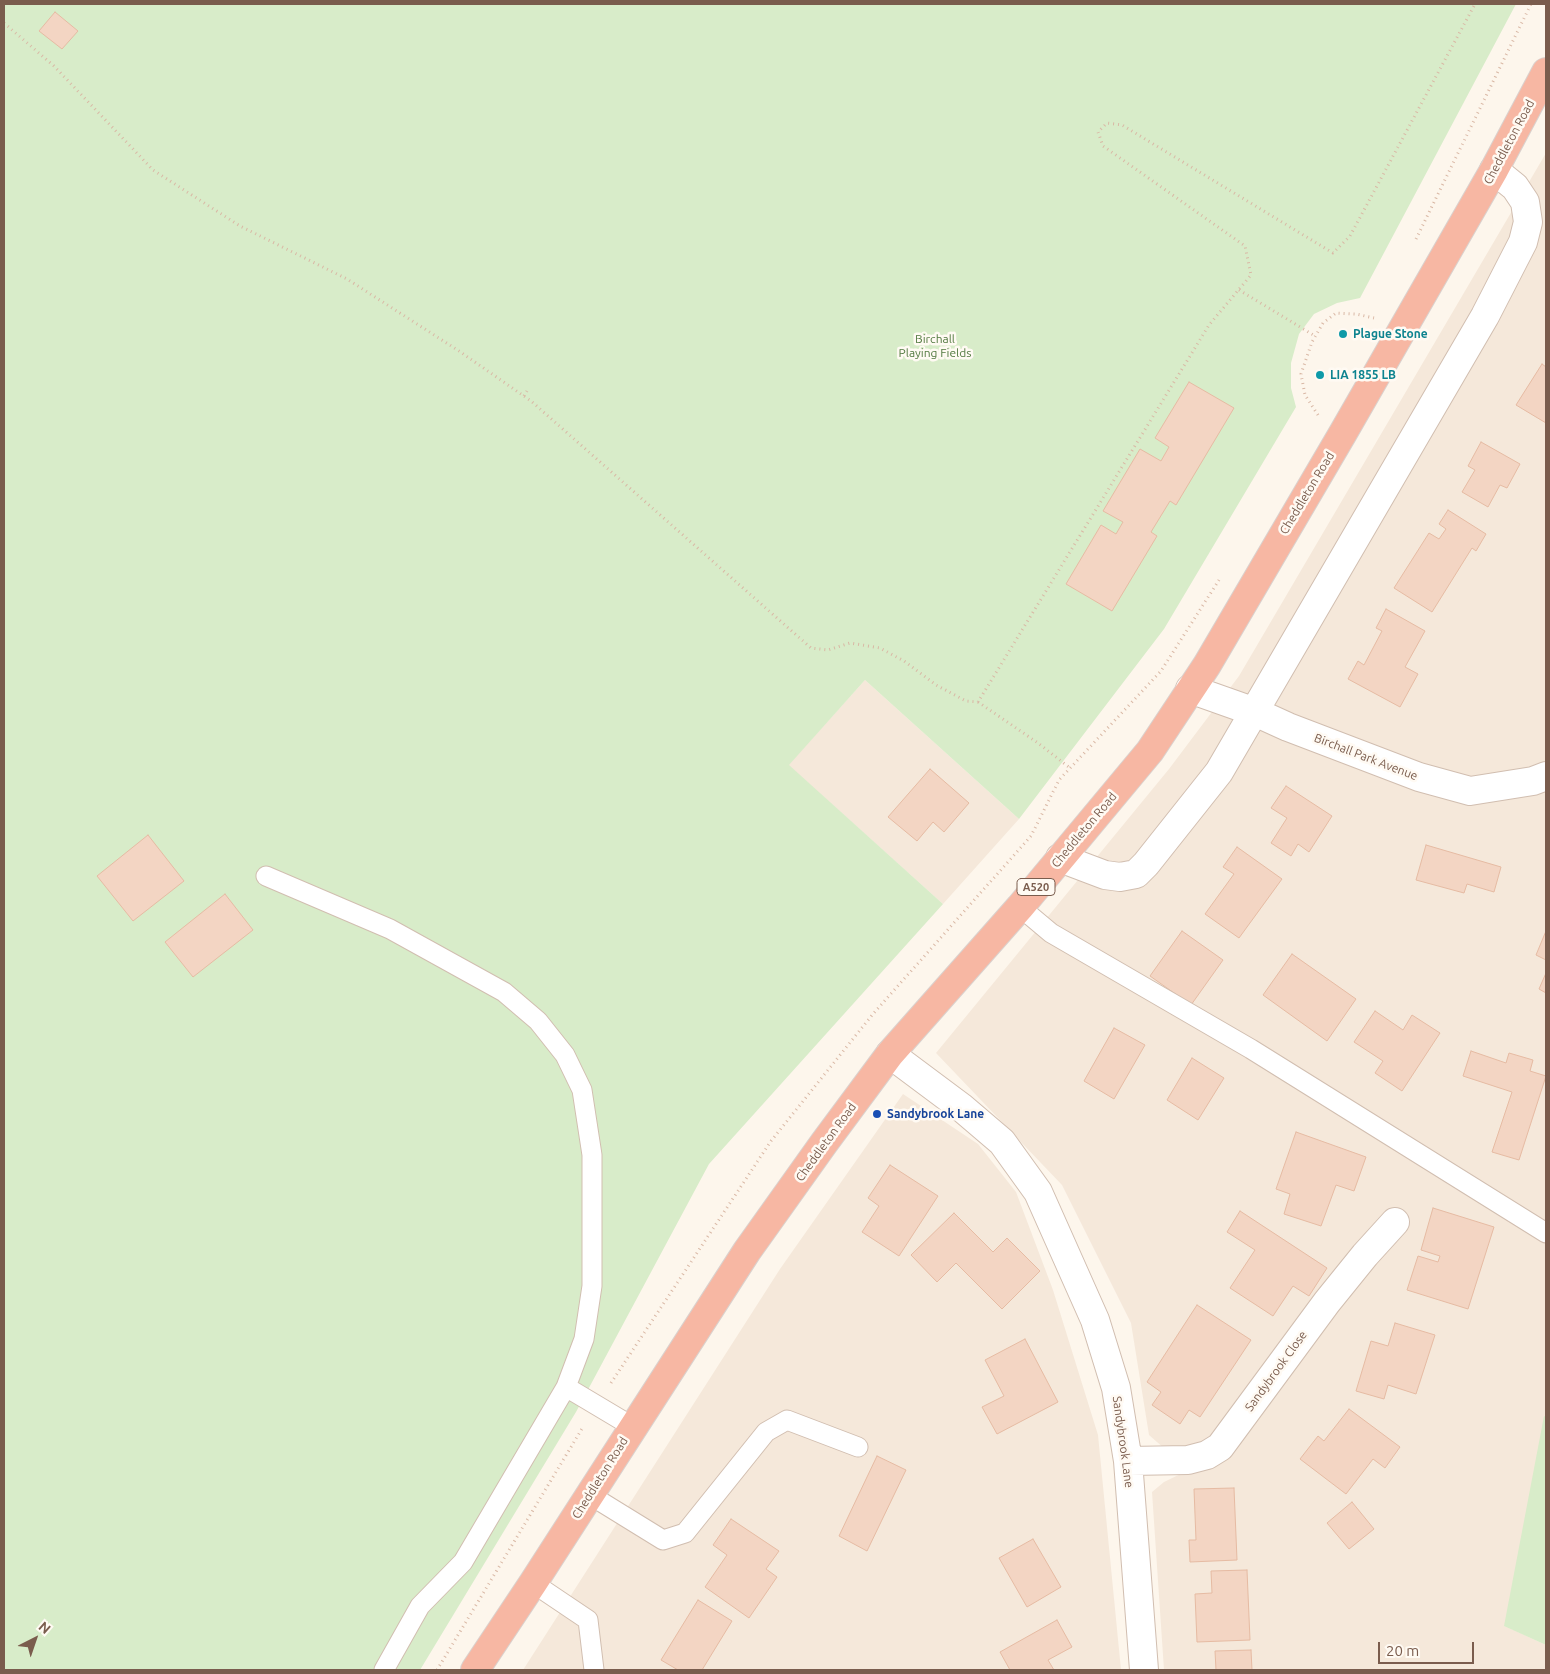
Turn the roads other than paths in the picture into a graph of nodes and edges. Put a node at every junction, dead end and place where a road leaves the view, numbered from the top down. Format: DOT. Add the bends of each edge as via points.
graph roads {
  1 [pos="1546,72"];
  2 [pos="1494,170"];
  3 [pos="1537,214"];
  4 [pos="1190,689"];
  5 [pos="1255,712"];
  6 [pos="1546,776"];
  7 [pos="1060,858"];
  8 [pos="266,876"];
  9 [pos="1020,907"];
  10 [pos="890,1054"];
  11 [pos="1395,1222"];
  12 [pos="1546,1233"];
  13 [pos="566,1388"];
  14 [pos="633,1428"];
  15 [pos="858,1447"];
  16 [pos="1128,1461"];
  17 [pos="590,1495"];
  18 [pos="533,1583"];
  19 [pos="384,1670"];
  20 [pos="475,1670"];
  21 [pos="594,1670"];
  22 [pos="1144,1670"];
  1 -- 2 [label="highway, Cheddleton Road / A520"];
  2 -- 3 [label="street" via="1515,187"];
  2 -- 4 [label="highway, Cheddleton Road / A520" via="1348,425"];
  3 -- 5 [label="street" via="1484,316"];
  4 -- 5 [label="street, Birchall Park Avenue"];
  4 -- 7 [label="highway, Cheddleton Road / A520" via="1150,751"];
  5 -- 6 [label="street, Birchall Park Avenue" via="1419,777 1470,791 1533,782"];
  5 -- 7 [label="street" via="1219,772 1136,874 1105,875"];
  7 -- 9 [label="highway, Cheddleton Road / A520"];
  8 -- 13 [label="lane" via="390,930 504,992 538,1021 565,1054 582,1090 592,1155 592,1286 584,1339"];
  9 -- 10 [label="highway, Cheddleton Road / A520"];
  9 -- 12 [label="lane" via="1051,933 1251,1049"];
  10 -- 14 [label="highway, Cheddleton Road / A520" via="747,1251"];
  10 -- 16 [label="street, Sandybrook Lane" via="1002,1142 1038,1192 1095,1320 1116,1388"];
  11 -- 16 [label="street, Sandybrook Close" via="1327,1302 1220,1447 1207,1455 1188,1460"];
  13 -- 14 [label="lane"];
  13 -- 19 [label="lane" via="463,1562 420,1606"];
  14 -- 17 [label="highway, Cheddleton Road / A520"];
  15 -- 17 [label="lane" via="787,1420 766,1432 685,1533 663,1540"];
  16 -- 22 [label="street, Sandybrook Lane"];
  17 -- 18 [label="highway, Cheddleton Road / A520"];
  18 -- 20 [label="highway, Cheddleton Road / A520"];
  18 -- 21 [label="lane" via="588,1620"];
}
